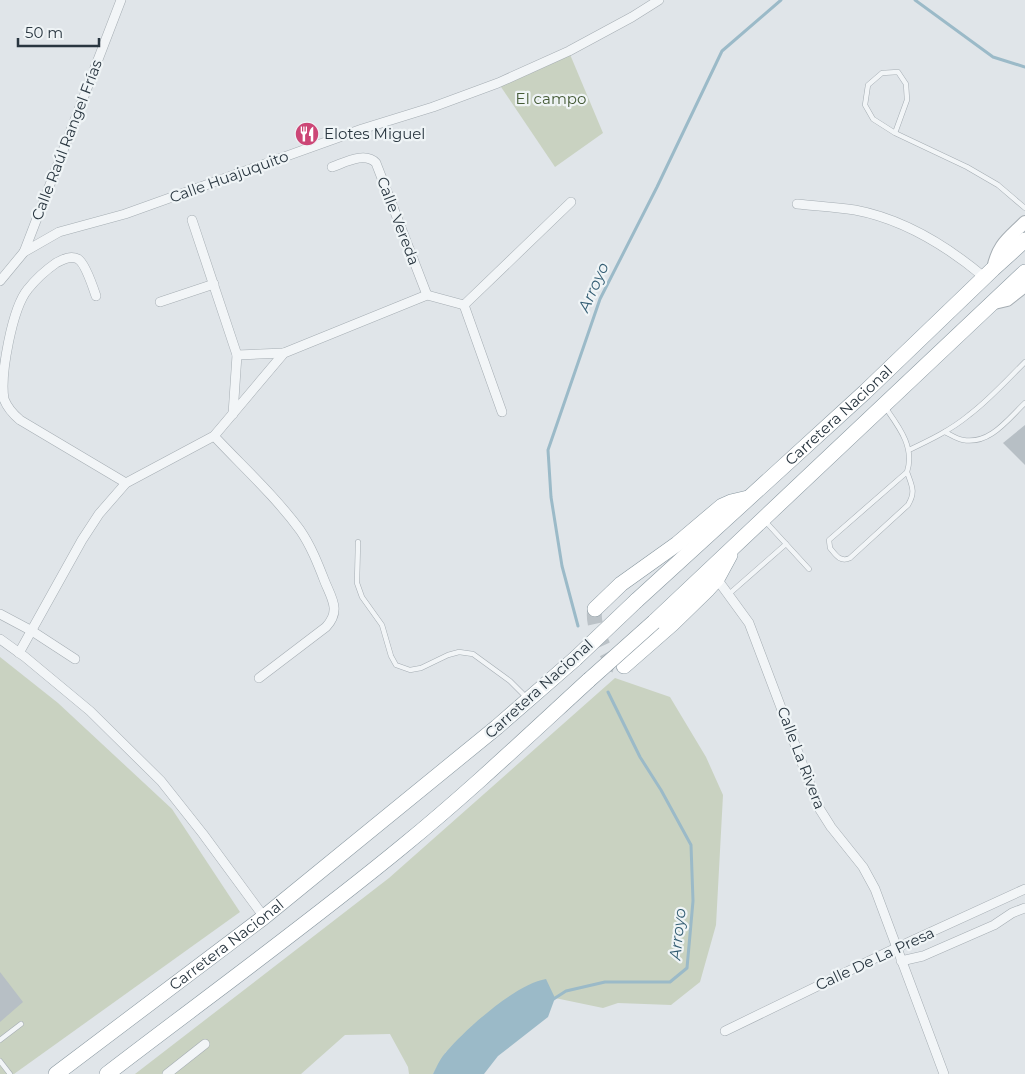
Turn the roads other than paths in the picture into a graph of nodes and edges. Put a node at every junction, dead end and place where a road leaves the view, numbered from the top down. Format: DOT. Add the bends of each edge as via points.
graph roads {
  1 [pos="121,0"];
  2 [pos="659,0"];
  3 [pos="895,133"];
  4 [pos="332,167"];
  5 [pos="571,202"];
  6 [pos="798,204"];
  7 [pos="1025,208"];
  8 [pos="192,220"];
  9 [pos="1025,222"];
  10 [pos="1025,240"];
  11 [pos="24,252"];
  12 [pos="1025,272"];
  13 [pos="988,273"];
  14 [pos="0,281"];
  15 [pos="214,284"];
  16 [pos="1025,286"];
  17 [pos="427,295"];
  18 [pos="96,296"];
  19 [pos="160,302"];
  20 [pos="990,304"];
  21 [pos="464,305"];
  22 [pos="284,353"];
  23 [pos="238,355"];
  24 [pos="1025,362"];
  25 [pos="1025,403"];
  26 [pos="884,404"];
  27 [pos="502,412"];
  28 [pos="233,414"];
  29 [pos="945,432"];
  30 [pos="214,436"];
  31 [pos="909,450"];
  32 [pos="907,472"];
  33 [pos="126,483"];
  34 [pos="750,498"];
  35 [pos="763,518"];
  36 [pos="358,542"];
  37 [pos="736,543"];
  38 [pos="786,544"];
  39 [pos="809,569"];
  40 [pos="717,578"];
  41 [pos="729,594"];
  42 [pos="595,609"];
  43 [pos="0,614"];
  44 [pos="32,631"];
  45 [pos="0,639"];
  46 [pos="19,653"];
  47 [pos="75,660"];
  48 [pos="624,666"];
  49 [pos="260,678"];
  50 [pos="529,700"];
  51 [pos="1025,888"];
  52 [pos="1025,908"];
  53 [pos="264,918"];
  54 [pos="896,948"];
  55 [pos="902,961"];
  56 [pos="21,1024"];
  57 [pos="725,1031"];
  58 [pos="0,1040"];
  59 [pos="205,1044"];
  60 [pos="0,1061"];
  61 [pos="10,1074"];
  62 [pos="56,1074"];
  63 [pos="107,1074"];
  64 [pos="167,1074"];
  65 [pos="944,1074"];
  1 -- 11 [label="street, Calle Raúl Rangel Frías"];
  2 -- 11 [label="street, Calle Huajuquito" via="569,51 498,83 142,208 58,232"];
  3 -- 3 [label="lane" via="873,119 865,105 868,85 882,73 898,72 906,84 907,100"];
  3 -- 7 [label="lane" via="990,180"];
  4 -- 17 [label="street, Calle Vereda" via="360,158 373,159 376,163"];
  5 -- 21 [label="street"];
  6 -- 13 [label="street" via="856,210 898,222"];
  8 -- 15 [label="street"];
  9 -- 13 [label="main road, Carretera Nacional" via="1000,246"];
  10 -- 13 [label="highway, Carretera Nacional"];
  11 -- 14 [label="street, Calle Huajuquito"];
  12 -- 20 [label="highway, Carretera Nacional"];
  13 -- 34 [label="highway, Carretera Nacional"];
  15 -- 19 [label="street"];
  15 -- 23 [label="street"];
  16 -- 20 [label="main road, Carretera Nacional" via="1007,300"];
  17 -- 21 [label="street"];
  17 -- 22 [label="street"];
  18 -- 33 [label="street" via="83,265 72,257 46,270 27,290 16,310 4,354 4,398 20,420"];
  20 -- 26 [label="highway, Carretera Nacional"];
  21 -- 27 [label="street"];
  22 -- 23 [label="street"];
  22 -- 28 [label="street"];
  23 -- 28 [label="street"];
  24 -- 29 [label="lane" via="985,402"];
  25 -- 29 [label="lane" via="990,436 978,441 962,440"];
  26 -- 31 [label="lane" via="903,433"];
  26 -- 35 [label="highway, Carretera Nacional"];
  28 -- 30 [label="street"];
  29 -- 31 [label="lane"];
  30 -- 33 [label="street"];
  30 -- 49 [label="street" via="300,531 316,558 335,613 326,627"];
  31 -- 32 [label="lane"];
  32 -- 32 [label="lane" via="913,488 913,497 908,505 850,558 840,559 830,548 829,540"];
  33 -- 44 [label="street" via="82,540"];
  34 -- 42 [label="highway" via="722,506 677,544 621,584"];
  34 -- 50 [label="highway, Carretera Nacional, bridge"];
  35 -- 37 [label="highway, Carretera Nacional"];
  35 -- 38 [label="lane"];
  36 -- 50 [label="lane" via="357,583 362,598 382,626 396,665 410,670 454,653 472,654 510,681"];
  37 -- 40 [label="highway"];
  37 -- 63 [label="highway, Carretera Nacional, bridge" via="654,622 405,845"];
  38 -- 39 [label="lane"];
  38 -- 41 [label="lane"];
  40 -- 41 [label="street, Calle La Rivera"];
  40 -- 48 [label="highway"];
  41 -- 54 [label="street, Calle La Rivera" via="749,623 819,808 863,867 875,889"];
  43 -- 44 [label="street"];
  44 -- 46 [label="street"];
  44 -- 47 [label="street"];
  45 -- 46 [label="street"];
  46 -- 53 [label="street" via="90,711 161,781"];
  50 -- 53 [label="highway, Carretera Nacional"];
  51 -- 54 [label="street, Calle De La Presa"];
  52 -- 55 [label="street" via="923,956"];
  53 -- 62 [label="highway, Carretera Nacional"];
  54 -- 55 [label="street, Calle La Rivera"];
  54 -- 57 [label="street, Calle De La Presa"];
  55 -- 65 [label="street, Calle La Rivera"];
  56 -- 58 [label="lane"];
  59 -- 64 [label="street"];
  60 -- 61 [label="lane"];
}
